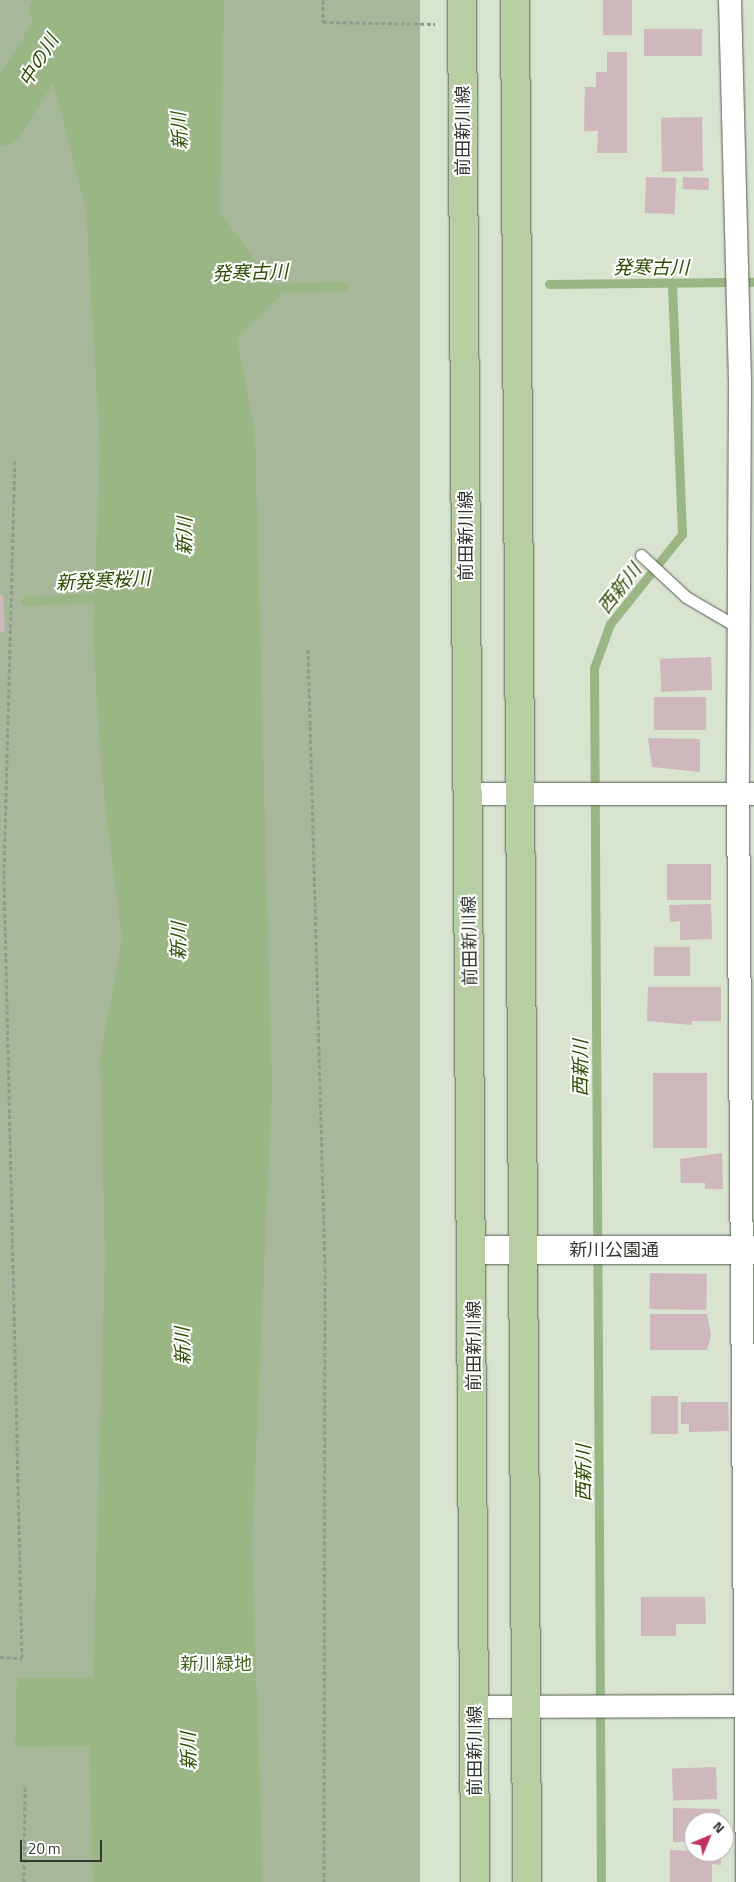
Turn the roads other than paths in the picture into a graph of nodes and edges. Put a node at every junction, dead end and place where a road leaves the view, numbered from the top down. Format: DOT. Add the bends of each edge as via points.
graph roads {
  1 [pos="515,0"];
  2 [pos="730,0"];
  3 [pos="462,12"];
  4 [pos="747,382"];
  5 [pos="645,559"];
  6 [pos="739,628"];
  7 [pos="468,794"];
  8 [pos="746,794"];
  9 [pos="518,796"];
  10 [pos="474,1250"];
  11 [pos="523,1250"];
  12 [pos="748,1250"];
  13 [pos="750,1706"];
  14 [pos="475,1707"];
  15 [pos="526,1709"];
  16 [pos="475,1882"];
  17 [pos="527,1882"];
  18 [pos="748,1882"];
  1 -- 9 [label="main road"];
  2 -- 4 [label="street" via="736,305"];
  3 -- 7 [label="main road, 前田新川線"];
  4 -- 6 [label="street"];
  5 -- 6 [label="lane" via="686,597"];
  6 -- 8 [label="street"];
  7 -- 9 [label="street"];
  7 -- 10 [label="main road, 前田新川線"];
  8 -- 9 [label="street"];
  8 -- 12 [label="street"];
  9 -- 11 [label="main road"];
  10 -- 11 [label="street, 新川公園通"];
  10 -- 14 [label="main road, 前田新川線"];
  11 -- 12 [label="street, 新川公園通"];
  11 -- 15 [label="main road"];
  12 -- 13 [label="street"];
  13 -- 15 [label="street"];
  13 -- 18 [label="street"];
  14 -- 15 [label="street"];
  14 -- 16 [label="main road, 前田新川線"];
  15 -- 17 [label="main road"];
}
